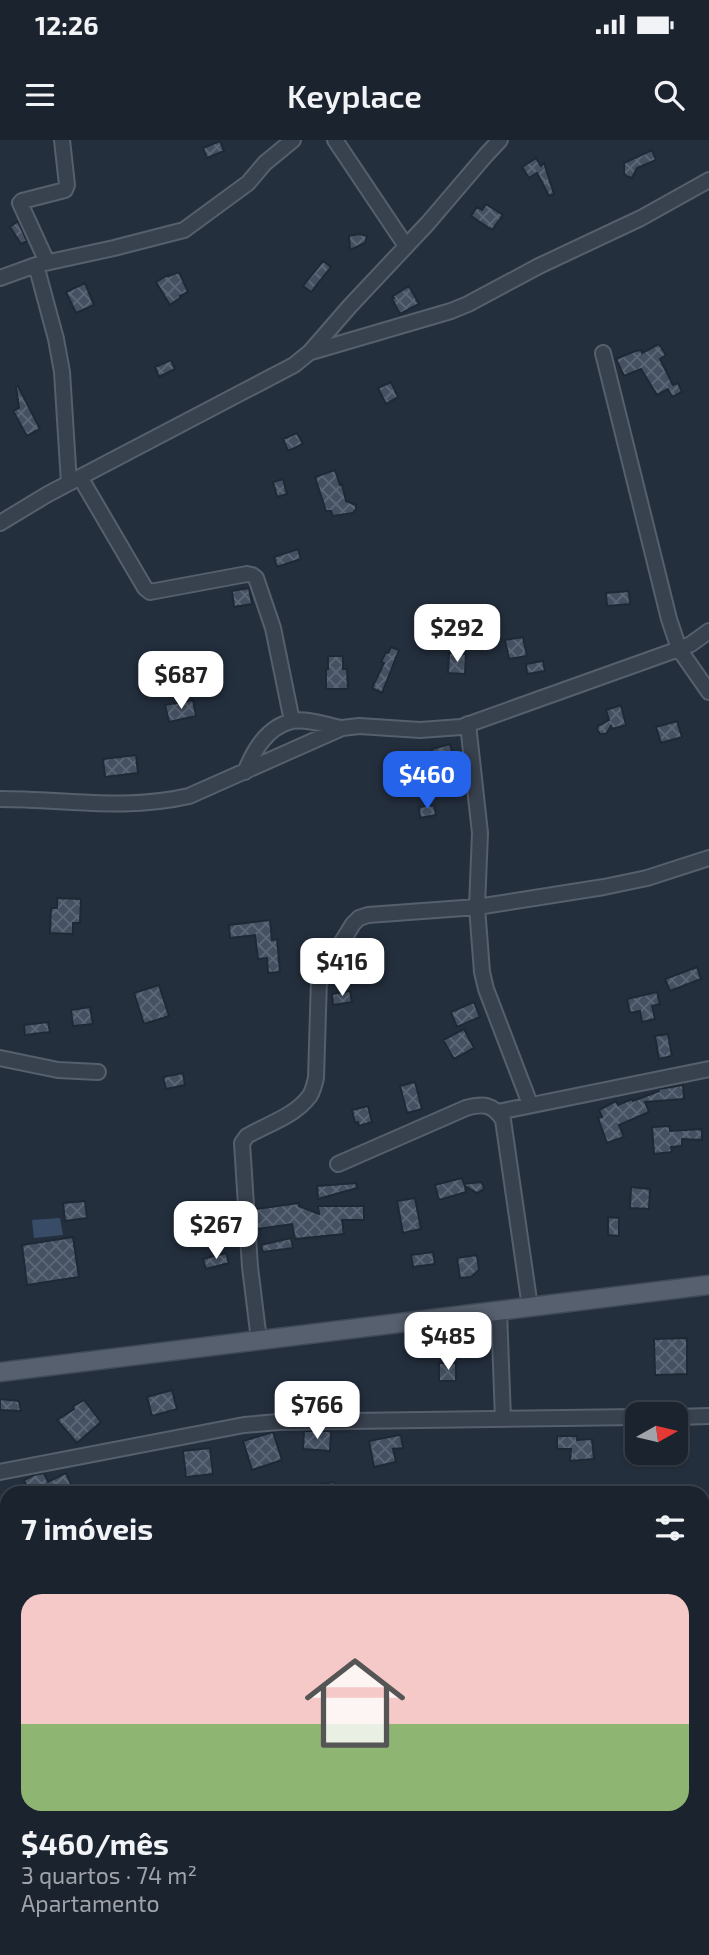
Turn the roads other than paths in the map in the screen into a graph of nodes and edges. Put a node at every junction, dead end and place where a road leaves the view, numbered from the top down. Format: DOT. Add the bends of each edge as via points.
graph roads {
  1 [pos="62,140"];
  2 [pos="293,140"];
  3 [pos="335,140"];
  4 [pos="500,140"];
  5 [pos="709,180"];
  6 [pos="406,246"];
  7 [pos="41,263"];
  8 [pos="0,278"];
  9 [pos="310,352"];
  10 [pos="603,353"];
  11 [pos="75,480"];
  12 [pos="0,523"];
  13 [pos="709,631"];
  14 [pos="679,649"];
  15 [pos="709,692"];
  16 [pos="292,721"];
  17 [pos="468,724"];
  18 [pos="342,728"];
  19 [pos="245,772"];
  20 [pos="0,799"];
  21 [pos="709,858"];
  22 [pos="477,907"];
  23 [pos="0,1058"];
  24 [pos="709,1069"];
  25 [pos="98,1072"];
  26 [pos="530,1104"];
  27 [pos="498,1112"];
  28 [pos="338,1164"];
  29 [pos="709,1285"];
  30 [pos="530,1307"];
  31 [pos="499,1311"];
  32 [pos="259,1340"];
  33 [pos="0,1372"];
  34 [pos="709,1416"];
  35 [pos="625,1417"];
  36 [pos="688,1417"];
  37 [pos="503,1419"];
  38 [pos="0,1472"];
  1 -- 7 [label="street" via="65,190 20,203"];
  2 -- 7 [label="street" via="248,183 184,230"];
  3 -- 6 [label="street"];
  4 -- 6 [label="street"];
  5 -- 9 [label="street" via="451,312"];
  6 -- 9 [label="street"];
  7 -- 8 [label="street"];
  7 -- 11 [label="street" via="62,372"];
  9 -- 11 [label="street" via="294,365"];
  10 -- 14 [label="street"];
  11 -- 12 [label="street"];
  11 -- 16 [label="street" via="150,592 247,575 256,578"];
  13 -- 14 [label="street"];
  14 -- 15 [label="street"];
  14 -- 17 [label="street"];
  16 -- 18 [label="street"];
  16 -- 19 [label="street" via="261,740"];
  17 -- 18 [label="street" via="429,730"];
  17 -- 22 [label="street" via="480,833"];
  18 -- 19 [label="street"];
  19 -- 20 [label="street" via="163,802 98,805"];
  21 -- 22 [label="street" via="647,878"];
  22 -- 26 [label="street" via="486,989"];
  22 -- 32 [label="street" via="359,918 319,979 313,1090 295,1110 242,1143"];
  23 -- 25 [label="street" via="58,1070"];
  24 -- 26 [label="street"];
  26 -- 27 [label="street"];
  27 -- 28 [label="street" via="477,1104"];
  27 -- 30 [label="street" via="503,1120"];
  29 -- 30 [label="main road"];
  30 -- 31 [label="main road"];
  31 -- 32 [label="main road"];
  31 -- 37 [label="street"];
  32 -- 33 [label="main road"];
  34 -- 36 [label="street"];
  35 -- 37 [label="street"];
  37 -- 38 [label="street" via="244,1425"];
}
